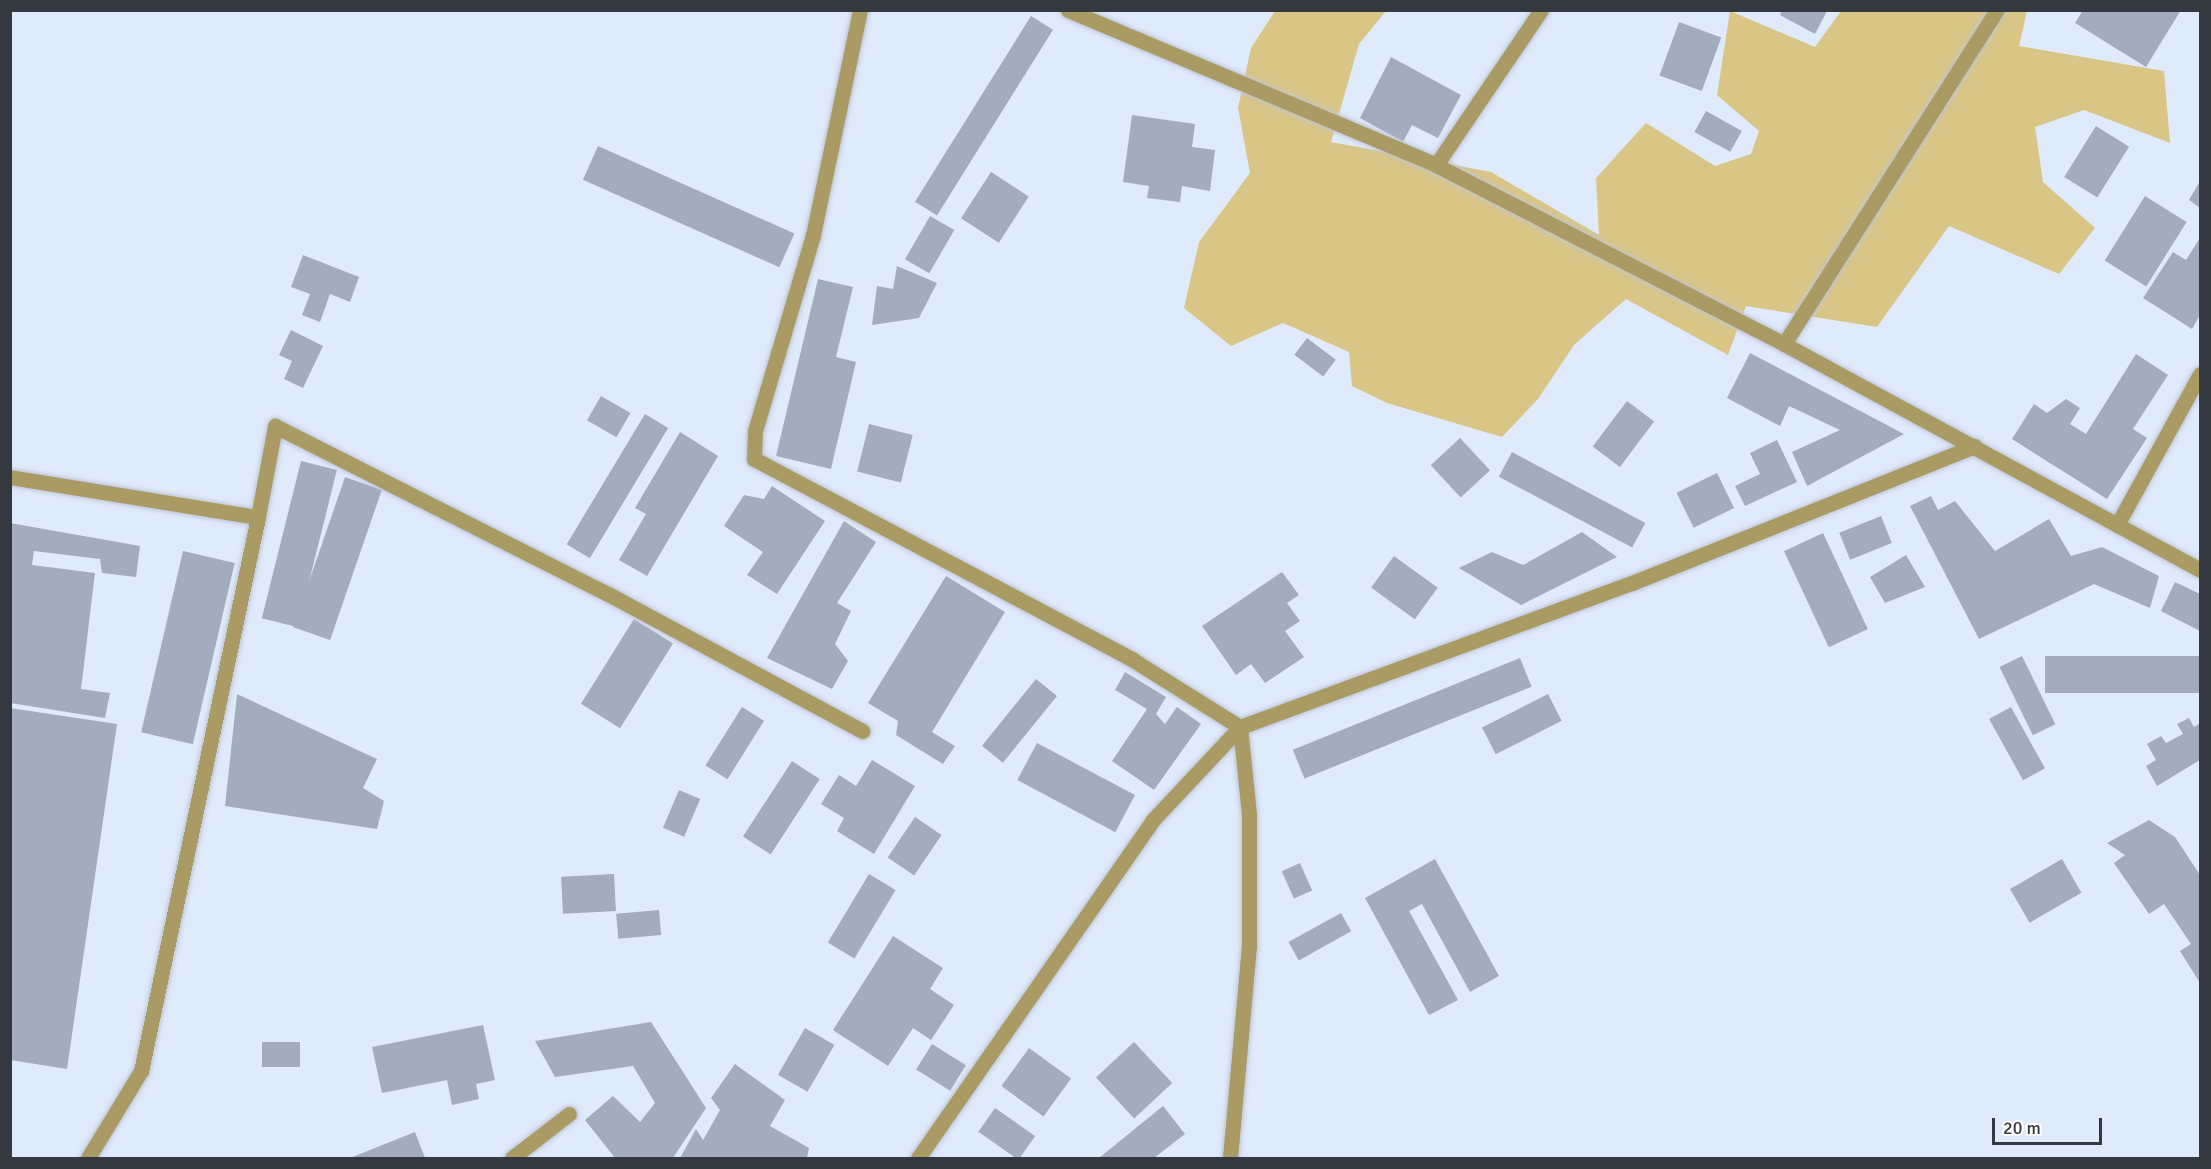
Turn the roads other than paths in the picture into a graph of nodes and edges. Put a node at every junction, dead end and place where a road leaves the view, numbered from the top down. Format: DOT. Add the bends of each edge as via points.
graph roads {
  1 [pos="860,10"];
  2 [pos="1068,10"];
  3 [pos="1541,10"];
  4 [pos="1997,10"];
  5 [pos="1437,165"];
  6 [pos="1784,344"];
  7 [pos="2200,374"];
  8 [pos="1975,446"];
  9 [pos="10,477"];
  10 [pos="258,518"];
  11 [pos="2116,525"];
  12 [pos="2200,570"];
  13 [pos="1240,727"];
  14 [pos="862,731"];
  15 [pos="568,1114"];
  16 [pos="88,1158"];
  17 [pos="512,1158"];
  18 [pos="918,1158"];
  19 [pos="1230,1158"];
  1 -- 13 [label="street" via="813,235 755,431 753,459 1133,660"];
  2 -- 5 [label="street"];
  3 -- 5 [label="street"];
  4 -- 6 [label="street"];
  5 -- 6 [label="street"];
  6 -- 8 [label="street"];
  7 -- 11 [label="street"];
  8 -- 11 [label="street"];
  8 -- 13 [label="street" via="1632,583"];
  9 -- 10 [label="street"];
  10 -- 14 [label="street" via="275,426 608,594"];
  10 -- 16 [label="street" via="141,1071"];
  11 -- 12 [label="street"];
  13 -- 18 [label="street" via="1152,821"];
  13 -- 19 [label="street" via="1249,814 1249,947"];
  15 -- 17 [label="street"];
}
